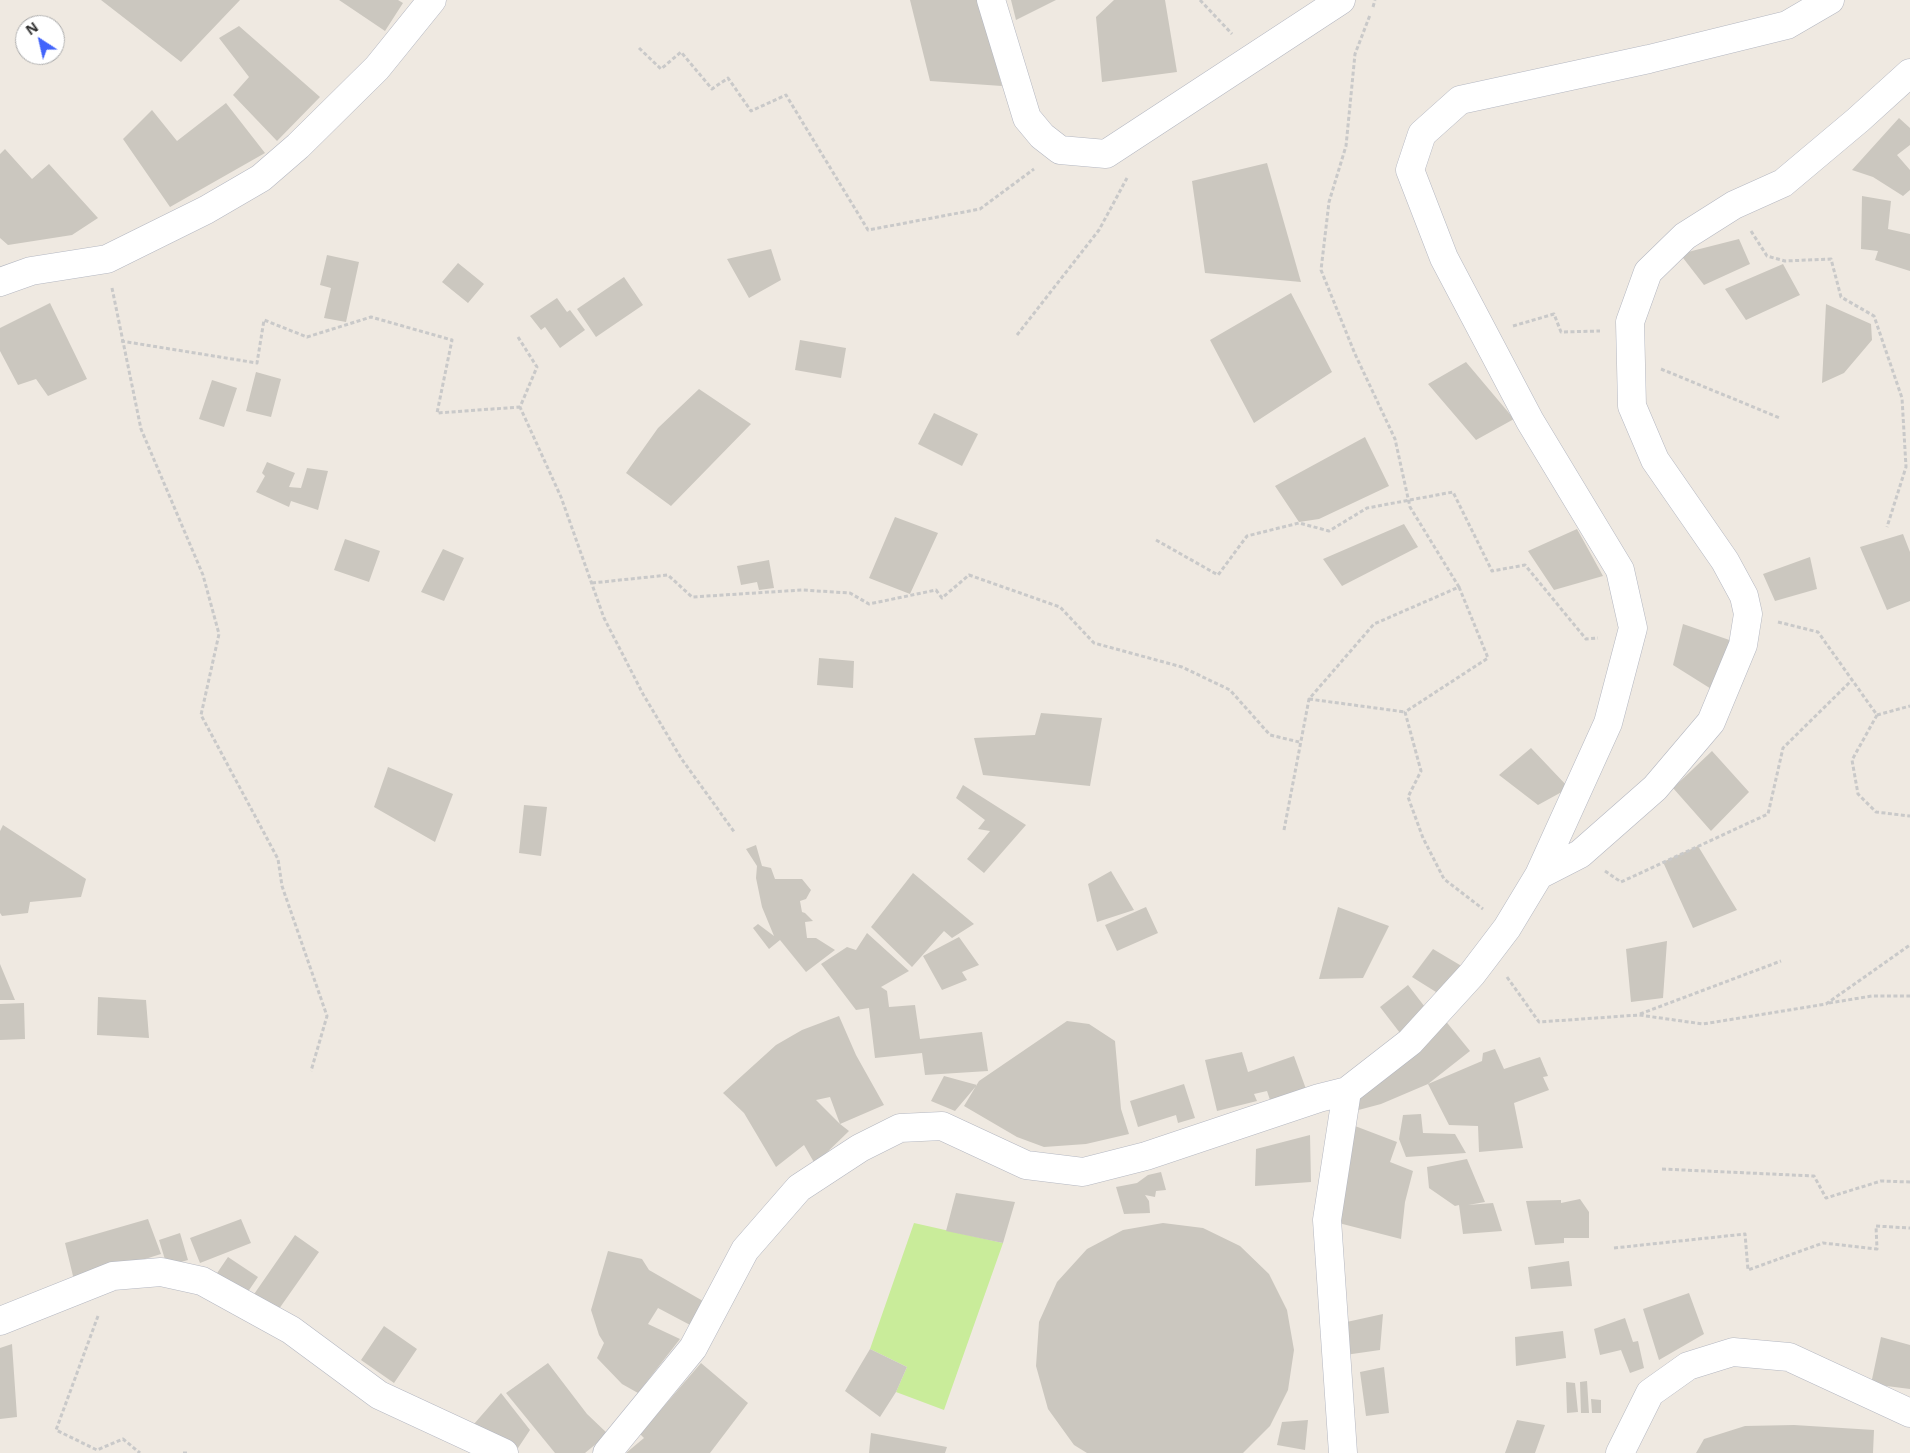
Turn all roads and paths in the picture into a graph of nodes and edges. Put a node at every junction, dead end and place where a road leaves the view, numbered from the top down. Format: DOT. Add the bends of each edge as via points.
graph roads {
  1 [pos="432,0"];
  2 [pos="991,0"];
  3 [pos="1341,0"];
  4 [pos="1375,0"];
  5 [pos="1830,0"];
  6 [pos="639,48"];
  7 [pos="1910,72"];
  8 [pos="1060,150"];
  9 [pos="1131,171"];
  10 [pos="1734,206"];
  11 [pos="106,259"];
  12 [pos="0,267"];
  13 [pos="31,271"];
  14 [pos="0,282"];
  15 [pos="1017,335"];
  16 [pos="518,337"];
  17 [pos="1486,338"];
  18 [pos="121,341"];
  19 [pos="1630,343"];
  20 [pos="520,407"];
  21 [pos="1780,418"];
  22 [pos="1408,499"];
  23 [pos="1887,527"];
  24 [pos="1156,540"];
  25 [pos="592,583"];
  26 [pos="1459,587"];
  27 [pos="1748,614"];
  28 [pos="1631,634"];
  29 [pos="1852,680"];
  30 [pos="1308,699"];
  31 [pos="1910,706"];
  32 [pos="1404,712"];
  33 [pos="1877,716"];
  34 [pos="1302,734"];
  35 [pos="1910,816"];
  36 [pos="1284,830"];
  37 [pos="736,834"];
  38 [pos="1580,854"];
  39 [pos="1539,875"];
  40 [pos="1507,928"];
  41 [pos="1910,945"];
  42 [pos="1488,950"];
  43 [pos="1781,961"];
  44 [pos="1910,996"];
  45 [pos="1826,1004"];
  46 [pos="1639,1015"];
  47 [pos="311,1071"];
  48 [pos="1347,1091"];
  49 [pos="1662,1169"];
  50 [pos="1910,1182"];
  51 [pos="1910,1228"];
  52 [pos="1614,1248"];
  53 [pos="113,1276"];
  54 [pos="0,1322"];
  55 [pos="1910,1413"];
  56 [pos="140,1453"];
  57 [pos="504,1453"];
  58 [pos="607,1453"];
  59 [pos="1343,1453"];
  60 [pos="1620,1453"];
  1 -- 11 [label="street" via="377,68 261,178 206,210"];
  2 -- 8 [label="street" via="1027,118"];
  3 -- 8 [label="street" via="1106,154"];
  4 -- 22 [label="path" via="1356,54 1346,146 1329,202 1321,270 1355,354 1395,438"];
  5 -- 17 [label="street" via="1787,25 1460,100 1422,134 1410,170 1444,258"];
  6 -- 8 [label="path" via="661,69 681,52 712,89 728,78 751,111 786,95 868,230 980,209"];
  7 -- 10 [label="street" via="1783,182"];
  9 -- 15 [label="path" via="1099,230"];
  10 -- 19 [label="street" via="1685,236 1648,272 1630,322"];
  10 -- 23 [label="path" via="1767,256 1785,261 1831,259 1841,297 1874,316 1902,398 1906,468"];
  11 -- 13 [label="street"];
  11 -- 18 [label="path"];
  12 -- 13 [label="street" via="6,271"];
  13 -- 14 [label="street"];
  16 -- 20 [label="path" via="537,367"];
  17 -- 19 [label="path" via="1496,331 1554,314 1562,332"];
  17 -- 28 [label="street" via="1530,421 1620,570 1633,628"];
  18 -- 20 [label="path" via="257,363 264,320 307,336 371,317 452,340 437,413"];
  18 -- 47 [label="path" via="140,429 203,575 219,634 201,716 278,859 282,886 327,1016"];
  19 -- 21 [label="path"];
  19 -- 27 [label="street" via="1632,406 1655,460 1725,561 1744,596"];
  20 -- 25 [label="path" via="561,497"];
  22 -- 24 [label="path" via="1367,508 1329,531 1299,523 1247,536 1218,575"];
  22 -- 26 [label="path"];
  22 -- 28 [label="path" via="1453,492 1492,571 1525,565 1586,639"];
  25 -- 34 [label="path" via="668,575 692,597 802,590 850,593 869,604 936,590 942,598 969,575 1060,607 1094,643 1182,667 1230,690 1270,735 1299,744"];
  25 -- 37 [label="path" via="604,618 643,694 681,758"];
  26 -- 30 [label="path" via="1374,624"];
  26 -- 32 [label="path" via="1488,658"];
  27 -- 29 [label="path" via="1818,632"];
  27 -- 38 [label="street" via="1743,645 1711,722 1655,788"];
  28 -- 39 [label="street" via="1608,723"];
  29 -- 33 [label="path"];
  29 -- 38 [label="path" via="1783,748 1768,814 1622,882"];
  30 -- 32 [label="path"];
  30 -- 34 [label="path"];
  31 -- 33 [label="path"];
  32 -- 40 [label="path" via="1421,771 1408,797 1423,838 1444,879"];
  33 -- 35 [label="path" via="1852,760 1858,794 1876,812"];
  34 -- 36 [label="path"];
  38 -- 39 [label="street"];
  39 -- 40 [label="street"];
  40 -- 42 [label="street"];
  41 -- 45 [label="path"];
  42 -- 46 [label="path" via="1539,1022"];
  42 -- 48 [label="street" via="1472,974 1410,1042"];
  43 -- 46 [label="path"];
  44 -- 45 [label="path" via="1872,996"];
  45 -- 46 [label="path" via="1703,1024"];
  48 -- 58 [label="street" via="1146,1156 1083,1172 1026,1165 942,1126 900,1128 860,1148 799,1188 746,1250 693,1348"];
  48 -- 59 [label="street" via="1327,1220"];
  49 -- 50 [label="path" via="1814,1176 1826,1198 1881,1181"];
  51 -- 52 [label="path" via="1876,1226 1877,1249 1823,1242 1748,1270 1745,1234"];
  53 -- 54 [label="street"];
  53 -- 56 [label="path" via="56,1430 96,1450 123,1439"];
  53 -- 57 [label="street" via="161,1272 202,1281 291,1330 379,1395"];
  55 -- 60 [label="street" via="1789,1357 1733,1352 1688,1366 1650,1394"];
}
